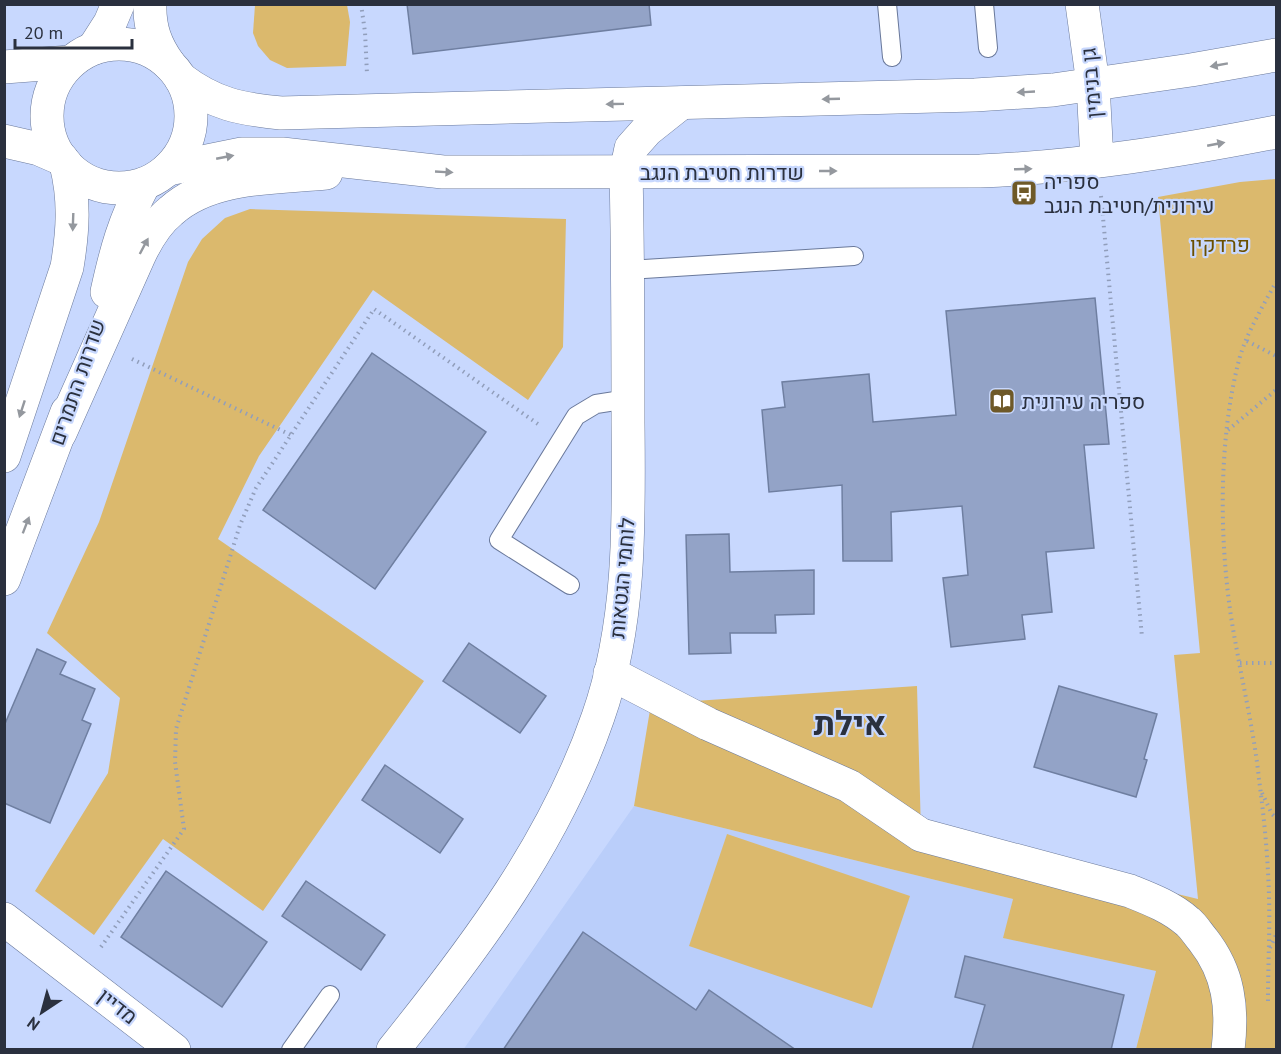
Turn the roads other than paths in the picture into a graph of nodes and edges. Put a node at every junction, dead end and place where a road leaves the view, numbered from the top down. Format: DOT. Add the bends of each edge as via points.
graph roads {
  1 [pos="118,4"];
  2 [pos="150,4"];
  3 [pos="887,4"];
  4 [pos="984,4"];
  5 [pos="1082,4"];
  6 [pos="988,48"];
  7 [pos="82,55"];
  8 [pos="1276,55"];
  9 [pos="892,57"];
  10 [pos="4,66"];
  11 [pos="175,72"];
  12 [pos="1093,84"];
  13 [pos="681,103"];
  14 [pos="1276,132"];
  15 [pos="4,141"];
  16 [pos="64,161"];
  17 [pos="1097,161"];
  18 [pos="386,166"];
  19 [pos="626,172"];
  20 [pos="156,177"];
  21 [pos="854,256"];
  22 [pos="628,270"];
  23 [pos="628,399"];
  24 [pos="60,433"];
  25 [pos="4,456"];
  26 [pos="4,579"];
  27 [pos="570,585"];
  28 [pos="610,673"];
  29 [pos="4,919"];
  30 [pos="330,994"];
  31 [pos="174,1050"];
  32 [pos="291,1050"];
  33 [pos="393,1050"];
  34 [pos="1228,1050"];
  1 -- 7 [label="main road" via="110,23"];
  2 -- 11 [label="main road" via="157,47"];
  3 -- 9 [label="lane"];
  4 -- 6 [label="lane"];
  5 -- 12 [label="main road, גן בנימין"];
  7 -- 10 [label="main road"];
  7 -- 11 [label="main road" via="122,44 135,45 149,50"];
  7 -- 16 [label="main road" via="61,73 48,99 51,141"];
  8 -- 12 [label="main road, one-way"];
  13 -- 11 [label="main road, one-way" via="281,113 246,110 219,102 199,92"];
  11 -- 20 [label="main road" via="188,91 190,132 178,158"];
  12 -- 13 [label="main road, one-way" via="975,95"];
  12 -- 17 [label="main road, גן בנימין"];
  13 -- 19 [label="main road, לוחמי הגטאות" via="646,130 631,148"];
  17 -- 14 [label="main road, שדרות חטיבת הנגב, one-way"];
  15 -- 16 [label="main road" via="39,149"];
  16 -- 20 [label="main road" via="83,178 103,186 117,188"];
  16 -- 25 [label="main road, שדרות התמרים, one-way" via="74,208 67,267"];
  19 -- 17 [label="main road, שדרות חטיבת הנגב, one-way" via="980,171"];
  18 -- 19 [label="main road, שדרות חטיבת הנגב, one-way" via="443,172"];
  20 -- 18 [label="main road, שדרות חטיבת הנגב, one-way" via="242,154 282,154"];
  24 -- 18 [label="main road, one-way" via="145,243 161,220 184,201 218,186 239,182"];
  19 -- 22 [label="main road, לוחמי הגטאות"];
  20 -- 24 [label="main road, שדרות התמרים" via="130,210 118,240 106,294"];
  21 -- 22 [label="lane"];
  22 -- 23 [label="main road, לוחמי הגטאות"];
  23 -- 27 [label="lane" via="596,404 576,416 499,540"];
  23 -- 28 [label="main road, לוחמי הגטאות" via="629,536 621,629"];
  26 -- 24 [label="main road, שדרות התמרים, one-way"];
  28 -- 33 [label="main road, לוחמי הגטאות" via="599,717 565,798 522,875 472,948"];
  28 -- 34 [label="main road" via="708,724 849,786 921,835 1130,891 1162,904 1189,922 1224,974 1231,1028"];
  29 -- 31 [label="main road, מדיין"];
  30 -- 32 [label="lane"];
}
